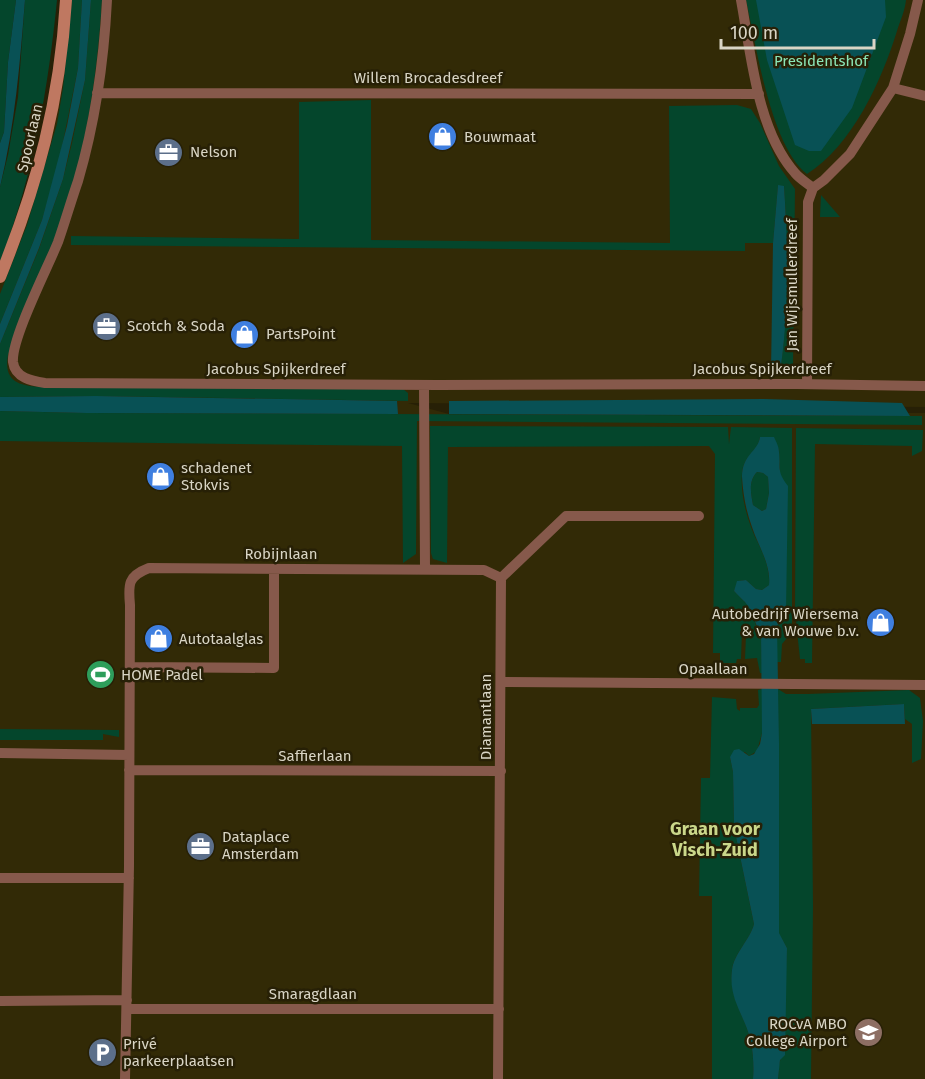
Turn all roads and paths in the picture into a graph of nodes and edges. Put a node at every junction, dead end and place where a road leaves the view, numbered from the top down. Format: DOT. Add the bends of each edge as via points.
graph roads {
  1 [pos="66,0"];
  2 [pos="106,0"];
  3 [pos="741,0"];
  4 [pos="918,0"];
  5 [pos="893,88"];
  6 [pos="97,93"];
  7 [pos="759,94"];
  8 [pos="925,96"];
  9 [pos="813,188"];
  10 [pos="0,277"];
  11 [pos="807,384"];
  12 [pos="424,385"];
  13 [pos="925,386"];
  14 [pos="699,516"];
  15 [pos="274,569"];
  16 [pos="425,569"];
  17 [pos="501,578"];
  18 [pos="130,667"];
  19 [pos="501,682"];
  20 [pos="925,684"];
  21 [pos="0,753"];
  22 [pos="129,755"];
  23 [pos="129,770"];
  24 [pos="501,771"];
  25 [pos="0,878"];
  26 [pos="129,878"];
  27 [pos="0,1001"];
  28 [pos="127,1004"];
  29 [pos="499,1009"];
  30 [pos="125,1079"];
  31 [pos="498,1079"];
  1 -- 10 [label="main road, Spoorlaan" via="47,137 23,219"];
  2 -- 6 [label="street, Jacobus Spijkerdreef"];
  3 -- 7 [label="street"];
  4 -- 5 [label="street"];
  5 -- 8 [label="street"];
  5 -- 9 [label="street" via="850,154"];
  6 -- 7 [label="street, Willem Brocadesdreef"];
  6 -- 12 [label="street, Jacobus Spijkerdreef" via="86,147 58,242 16,343 13,362 17,372 28,380 45,383"];
  7 -- 9 [label="street" via="780,151 796,174"];
  9 -- 11 [label="street, Jan Wijsmullerdreef" via="808,202"];
  11 -- 12 [label="street, Jacobus Spijkerdreef"];
  11 -- 13 [label="street, Jacobus Spijkerdreef"];
  12 -- 16 [label="street"];
  14 -- 17 [label="street" via="566,516"];
  15 -- 16 [label="street, Robijnlaan"];
  15 -- 18 [label="street, Robijnlaan" via="148,568 138,572 128,588"];
  15 -- 18 [label="street" via="274,668"];
  16 -- 17 [label="street, Robijnlaan" via="484,570"];
  17 -- 19 [label="street, Diamantlaan"];
  18 -- 22 [label="street"];
  19 -- 20 [label="street, Opaallaan"];
  19 -- 24 [label="street, Diamantlaan"];
  21 -- 22 [label="street"];
  22 -- 23 [label="street"];
  23 -- 24 [label="street, Saffierlaan"];
  23 -- 26 [label="street"];
  24 -- 29 [label="street, Diamantlaan"];
  25 -- 26 [label="street"];
  26 -- 28 [label="street"];
  27 -- 28 [label="street, Smaragdlaan"];
  28 -- 29 [label="street, Smaragdlaan"];
  28 -- 30 [label="street"];
  29 -- 31 [label="street, Diamantlaan"];
}
